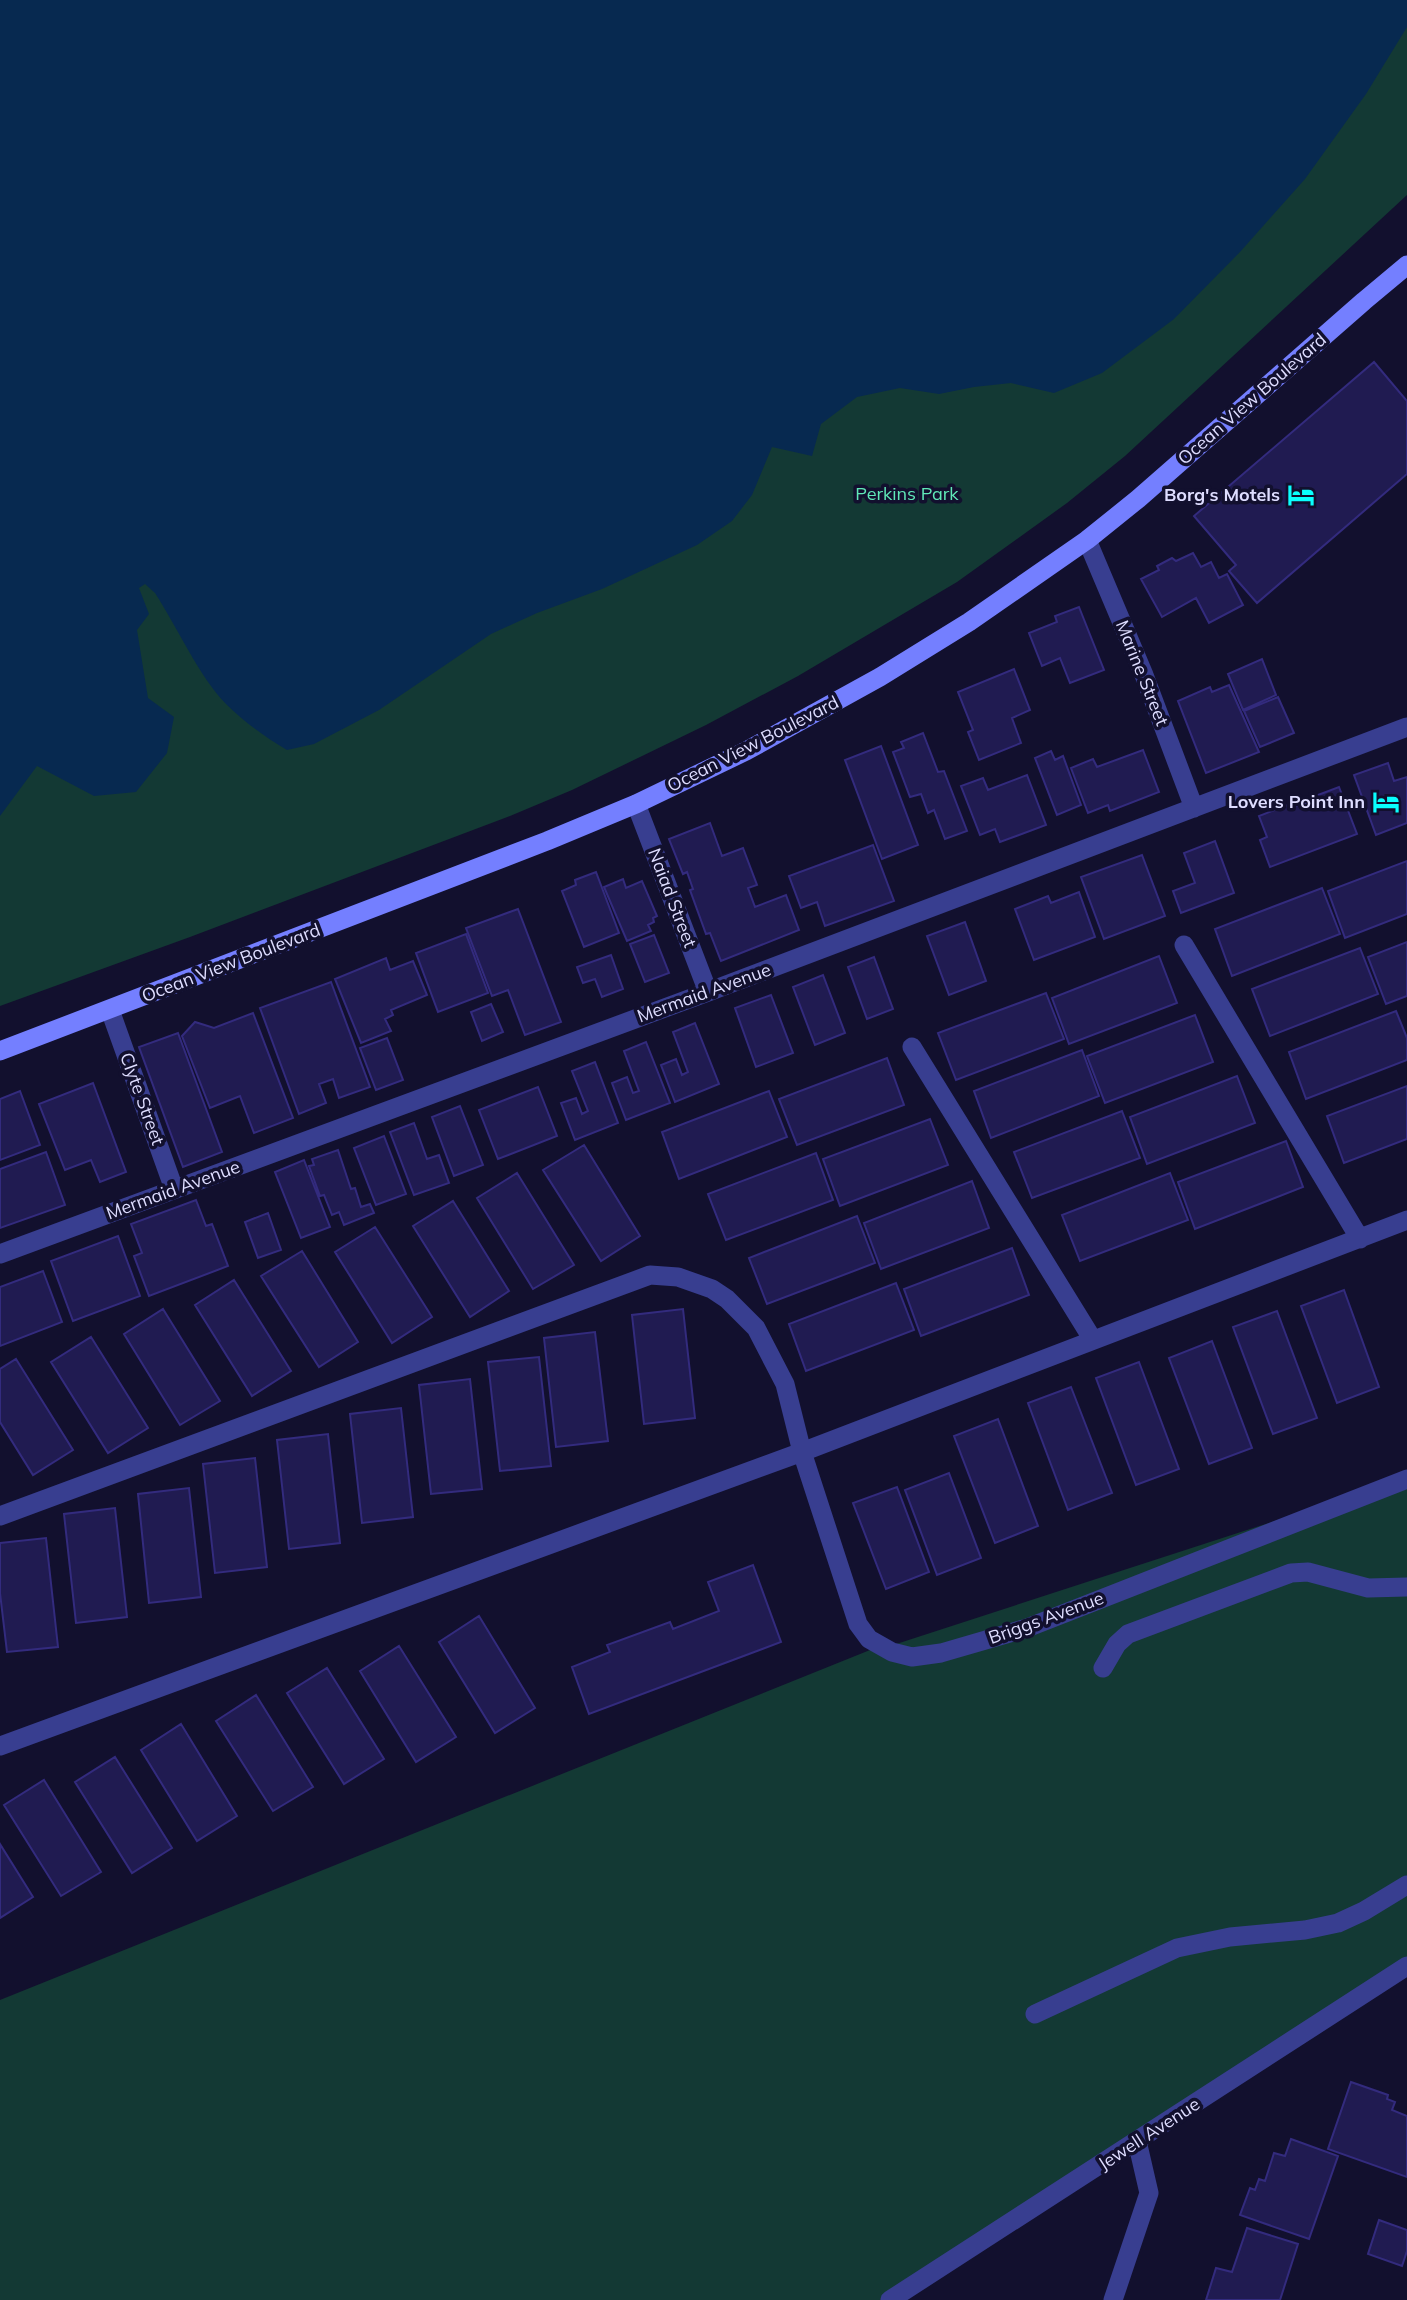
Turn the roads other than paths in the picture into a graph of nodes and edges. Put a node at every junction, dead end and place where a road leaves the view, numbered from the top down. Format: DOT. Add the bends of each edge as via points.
graph roads {
  1 [pos="1407,265"];
  2 [pos="1087,540"];
  3 [pos="1407,727"];
  4 [pos="636,804"];
  5 [pos="1194,808"];
  6 [pos="1184,945"];
  7 [pos="708,992"];
  8 [pos="110,1010"];
  9 [pos="912,1047"];
  10 [pos="0,1051"];
  11 [pos="174,1189"];
  12 [pos="1407,1220"];
  13 [pos="1360,1239"];
  14 [pos="0,1254"];
  15 [pos="1093,1340"];
  16 [pos="802,1452"];
  17 [pos="1407,1479"];
  18 [pos="0,1516"];
  19 [pos="1407,1587"];
  20 [pos="1103,1668"];
  21 [pos="0,1746"];
  22 [pos="1407,1885"];
  23 [pos="1407,1966"];
  24 [pos="1035,2014"];
  25 [pos="1137,2141"];
  26 [pos="890,2300"];
  27 [pos="1113,2300"];
  1 -- 2 [label="main road, Ocean View Boulevard"];
  2 -- 4 [label="main road, Ocean View Boulevard" via="880,677 746,751"];
  2 -- 5 [label="street, Marine Street"];
  3 -- 5 [label="street, Mermaid Avenue"];
  4 -- 7 [label="street, Naiad Street"];
  4 -- 8 [label="main road, Ocean View Boulevard"];
  5 -- 7 [label="street, Mermaid Avenue"];
  6 -- 13 [label="street"];
  7 -- 11 [label="street, Mermaid Avenue"];
  8 -- 10 [label="main road, Ocean View Boulevard"];
  8 -- 11 [label="street, Clyte Street"];
  9 -- 15 [label="street"];
  11 -- 14 [label="street, Mermaid Avenue"];
  12 -- 13 [label="street"];
  13 -- 15 [label="street"];
  15 -- 16 [label="street"];
  16 -- 17 [label="street, Briggs Avenue" via="858,1624 869,1639 912,1657 1027,1628"];
  16 -- 18 [label="street, Briggs Avenue" via="785,1384 756,1328 712,1289 678,1277 650,1275"];
  16 -- 21 [label="street"];
  19 -- 20 [label="street" via="1368,1588 1308,1572 1291,1573 1128,1634"];
  22 -- 24 [label="street" via="1338,1923 1177,1948"];
  23 -- 25 [label="street, Jewell Avenue"];
  25 -- 26 [label="street, Jewell Avenue"];
  25 -- 27 [label="street" via="1149,2193"];
}
